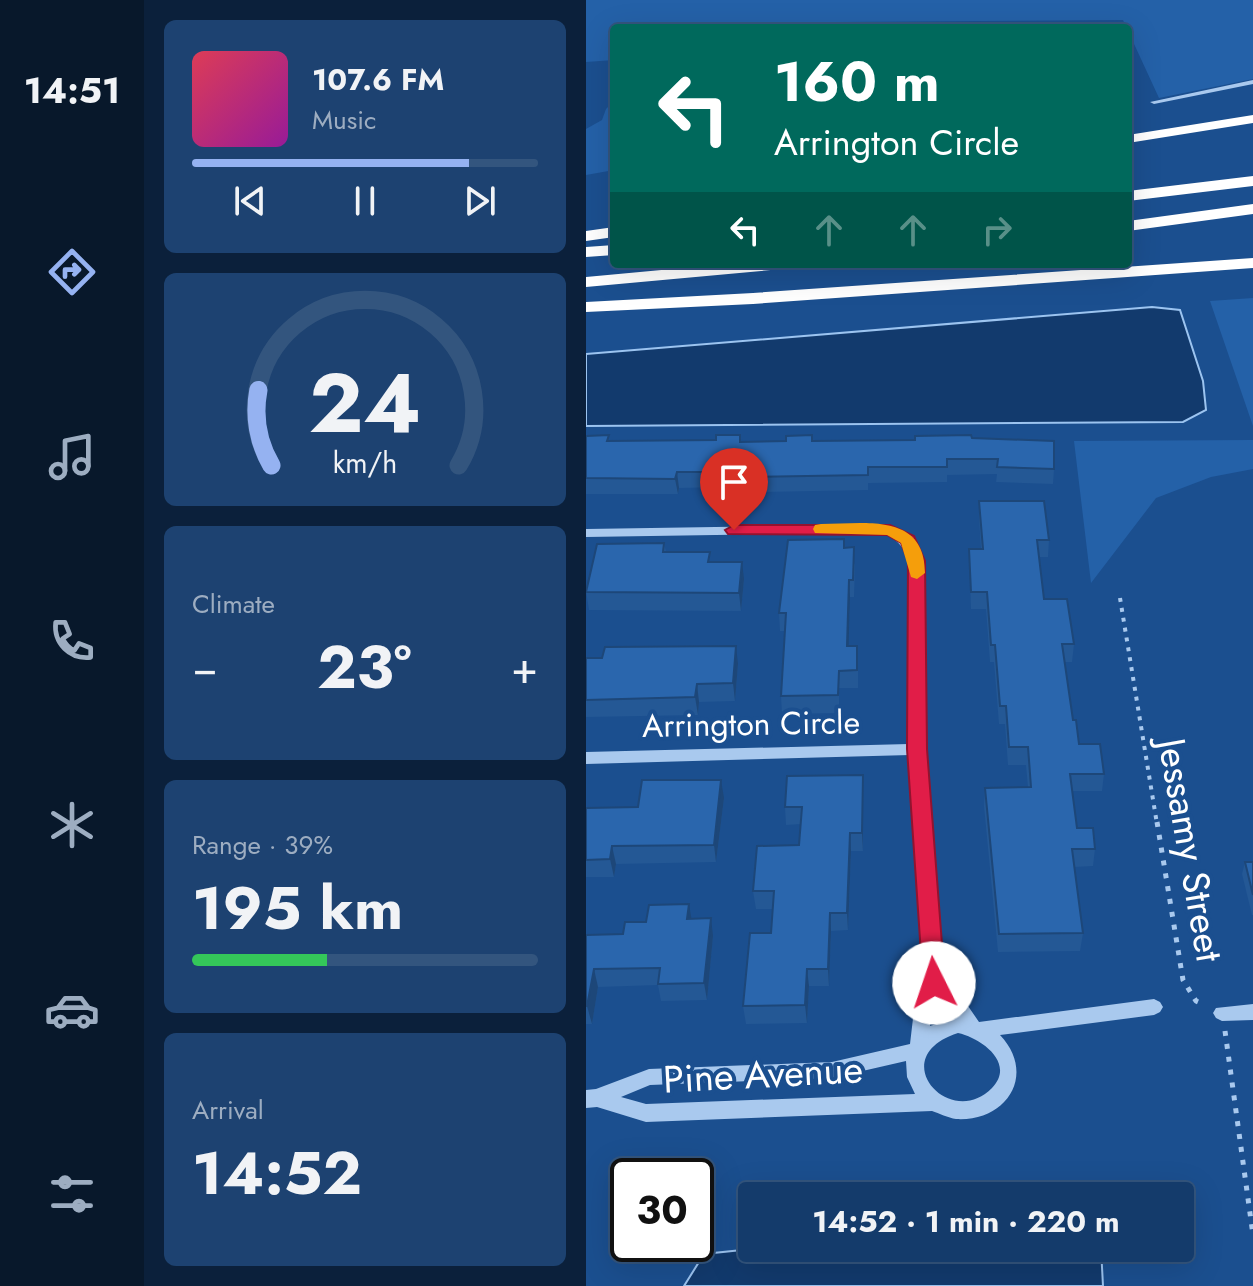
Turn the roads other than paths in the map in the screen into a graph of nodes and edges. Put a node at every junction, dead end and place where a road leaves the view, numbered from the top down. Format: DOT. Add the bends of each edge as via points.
graph roads {
  1 [pos="1253,82"];
  2 [pos="1154,102"];
  3 [pos="1253,117"];
  4 [pos="1132,141"];
  5 [pos="1253,181"];
  6 [pos="1132,196"];
  7 [pos="1253,209"];
  8 [pos="1132,225"];
  9 [pos="610,233"];
  10 [pos="586,236"];
  11 [pos="610,250"];
  12 [pos="586,252"];
  13 [pos="1253,263"];
  14 [pos="738,268"];
  15 [pos="586,282"];
  16 [pos="586,307"];
  17 [pos="586,533"];
  18 [pos="917,749"];
  19 [pos="586,758"];
  20 [pos="934,983"];
  21 [pos="1154,1007"];
  22 [pos="1253,1012"];
  23 [pos="1222,1013"];
  24 [pos="976,1027"];
  25 [pos="918,1048"];
  26 [pos="592,1098"];
  27 [pos="934,1102"];
  1 -- 2 [label="street"];
  3 -- 4 [label="highway"];
  5 -- 6 [label="highway"];
  7 -- 8 [label="highway"];
  9 -- 10 [label="highway"];
  11 -- 12 [label="highway"];
  13 -- 16 [label="highway" via="727,302"];
  14 -- 15 [label="highway"];
  17 -- 18 [label="street" via="852,529 890,530 908,540 917,561"];
  18 -- 19 [label="street, Arrington Circle"];
  18 -- 20 [label="street"];
  20 -- 24 [label="street"];
  20 -- 25 [label="street" via="923,1010"];
  21 -- 24 [label="street, Pine Avenue"];
  22 -- 23 [label="street"];
  24 -- 25 [label="street, Pine Avenue" via="946,1026"];
  24 -- 27 [label="street, Pine Avenue" via="1005,1050 1009,1065 1001,1092 990,1102 963,1110"];
  25 -- 26 [label="street, Pine Avenue" via="832,1070 649,1077"];
  25 -- 27 [label="street" via="915,1076"];
  26 -- 27 [label="street, Pine Avenue" via="646,1113"];
}
